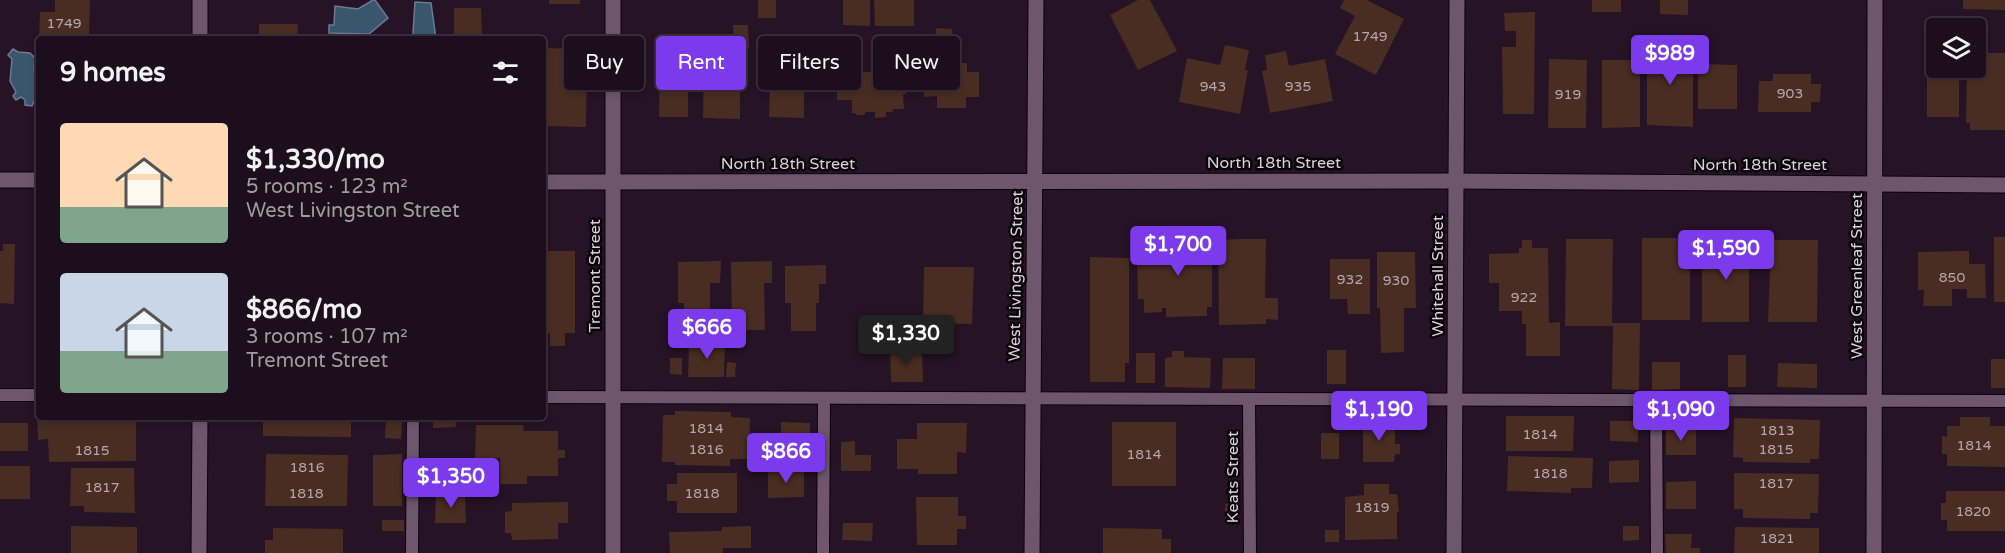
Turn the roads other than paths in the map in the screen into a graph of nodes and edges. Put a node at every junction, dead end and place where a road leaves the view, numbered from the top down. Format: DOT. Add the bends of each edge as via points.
graph roads {
  1 [pos="200,0"];
  2 [pos="613,0"];
  3 [pos="1036,0"];
  4 [pos="1457,0"];
  5 [pos="1875,0"];
  6 [pos="200,36"];
  7 [pos="0,180"];
  8 [pos="36,180"];
  9 [pos="1035,181"];
  10 [pos="1456,181"];
  11 [pos="546,182"];
  12 [pos="614,183"];
  13 [pos="1875,184"];
  14 [pos="2005,185"];
  15 [pos="0,395"];
  16 [pos="36,395"];
  17 [pos="546,396"];
  18 [pos="613,397"];
  19 [pos="1033,397"];
  20 [pos="824,398"];
  21 [pos="1249,400"];
  22 [pos="1455,400"];
  23 [pos="1656,401"];
  24 [pos="1874,401"];
  25 [pos="2005,401"];
  26 [pos="200,420"];
  27 [pos="412,420"];
  28 [pos="199,553"];
  29 [pos="412,553"];
  30 [pos="613,553"];
  31 [pos="824,553"];
  32 [pos="1032,553"];
  33 [pos="1250,553"];
  34 [pos="1454,553"];
  35 [pos="1657,553"];
  36 [pos="1874,553"];
  1 -- 6 [label="street"];
  2 -- 12 [label="street, Tremont Street"];
  3 -- 9 [label="street, West Livingston Street"];
  4 -- 10 [label="street, Whitehall Street"];
  5 -- 13 [label="street, West Greenleaf Street"];
  7 -- 8 [label="street"];
  9 -- 10 [label="street, North 18th Street"];
  9 -- 12 [label="street, North 18th Street"];
  9 -- 19 [label="street, West Livingston Street"];
  10 -- 13 [label="street, North 18th Street"];
  10 -- 22 [label="street, Whitehall Street"];
  11 -- 12 [label="street, North 18th Street"];
  12 -- 18 [label="street, Tremont Street"];
  13 -- 14 [label="street, North 18th Street"];
  13 -- 24 [label="street, West Greenleaf Street"];
  15 -- 16 [label="lane"];
  17 -- 18 [label="lane"];
  18 -- 20 [label="lane"];
  18 -- 30 [label="street, Tremont Street"];
  19 -- 20 [label="lane"];
  19 -- 21 [label="lane"];
  19 -- 32 [label="street, West Livingston Street"];
  20 -- 31 [label="lane"];
  21 -- 22 [label="lane"];
  21 -- 33 [label="lane, Keats Street"];
  22 -- 23 [label="lane"];
  22 -- 34 [label="street, Whitehall Street"];
  23 -- 24 [label="lane"];
  23 -- 35 [label="lane"];
  24 -- 25 [label="lane"];
  24 -- 36 [label="street, West Greenleaf Street"];
  26 -- 28 [label="street"];
  27 -- 29 [label="lane"];
}
